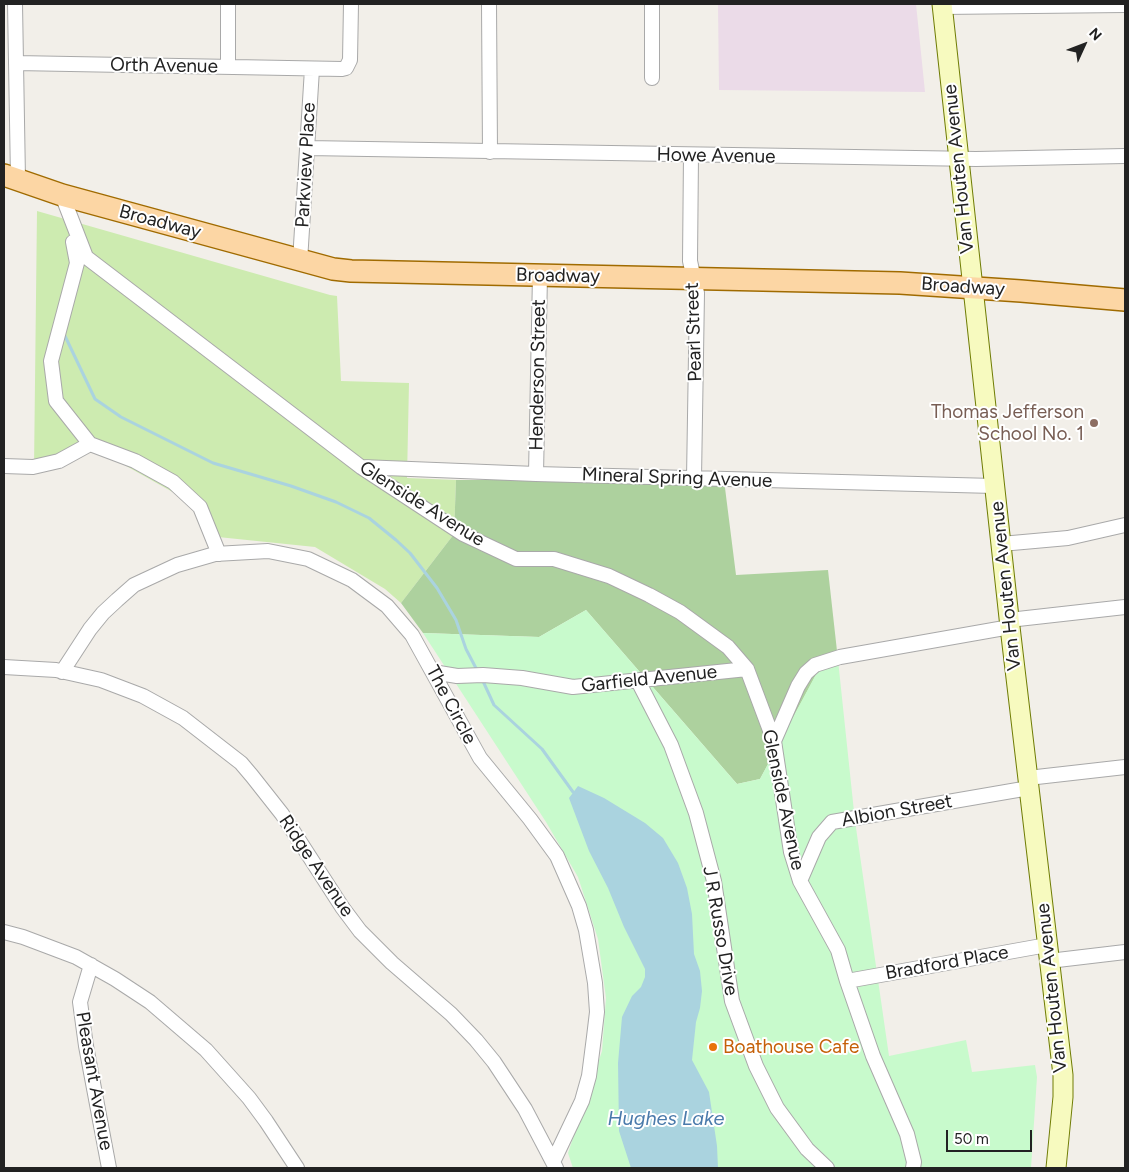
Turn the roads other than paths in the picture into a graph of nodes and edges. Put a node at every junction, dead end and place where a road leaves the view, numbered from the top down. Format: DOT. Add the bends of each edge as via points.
graph roads {
  1 [pos="15,4"];
  2 [pos="228,4"];
  3 [pos="351,4"];
  4 [pos="489,4"];
  5 [pos="652,4"];
  6 [pos="942,5"];
  7 [pos="1125,5"];
  8 [pos="16,63"];
  9 [pos="228,67"];
  10 [pos="312,68"];
  11 [pos="652,78"];
  12 [pos="307,148"];
  13 [pos="490,152"];
  14 [pos="692,155"];
  15 [pos="1125,156"];
  16 [pos="958,159"];
  17 [pos="11,177"];
  18 [pos="62,195"];
  19 [pos="300,261"];
  20 [pos="540,275"];
  21 [pos="693,278"];
  22 [pos="972,288"];
  23 [pos="1125,300"];
  24 [pos="90,444"];
  25 [pos="4,466"];
  26 [pos="361,467"];
  27 [pos="536,474"];
  28 [pos="694,478"];
  29 [pos="994,486"];
  30 [pos="1125,525"];
  31 [pos="1001,544"];
  32 [pos="219,554"];
  33 [pos="1125,606"];
  34 [pos="1009,624"];
  35 [pos="4,667"];
  36 [pos="747,669"];
  37 [pos="62,672"];
  38 [pos="433,672"];
  39 [pos="638,681"];
  40 [pos="774,741"];
  41 [pos="1125,767"];
  42 [pos="1028,783"];
  43 [pos="800,881"];
  44 [pos="4,932"];
  45 [pos="1125,952"];
  46 [pos="1048,953"];
  47 [pos="90,965"];
  48 [pos="847,981"];
  49 [pos="555,1165"];
  50 [pos="109,1168"];
  51 [pos="296,1168"];
  52 [pos="827,1168"];
  53 [pos="913,1168"];
  54 [pos="1056,1168"];
  1 -- 8 [label="street"];
  2 -- 9 [label="street"];
  3 -- 10 [label="street, Orth Avenue" via="351,54 346,68"];
  4 -- 13 [label="street"];
  5 -- 11 [label="street"];
  6 -- 7 [label="street"];
  6 -- 16 [label="main road, Van Houten Avenue"];
  8 -- 9 [label="street, Orth Avenue"];
  8 -- 17 [label="street"];
  9 -- 10 [label="street, Orth Avenue"];
  10 -- 12 [label="street, Parkview Place"];
  12 -- 13 [label="street, Howe Avenue"];
  12 -- 19 [label="street, Parkview Place"];
  13 -- 14 [label="street, Howe Avenue"];
  14 -- 16 [label="street, Howe Avenue"];
  14 -- 21 [label="street, Pearl Street" via="690,261"];
  15 -- 16 [label="street, Howe Avenue"];
  16 -- 22 [label="main road, Van Houten Avenue"];
  17 -- 18 [label="main road, Broadway"];
  18 -- 19 [label="main road, Broadway"];
  18 -- 24 [label="street" via="78,263 51,361 56,401"];
  18 -- 26 [label="street, Glenside Avenue" via="86,257"];
  19 -- 20 [label="main road, Broadway" via="333,270"];
  20 -- 21 [label="main road, Broadway"];
  20 -- 27 [label="street, Henderson Street"];
  21 -- 22 [label="main road, Broadway"];
  21 -- 28 [label="street, Pearl Street" via="697,293"];
  22 -- 23 [label="main road, Broadway"];
  22 -- 29 [label="main road, Van Houten Avenue"];
  24 -- 25 [label="street" via="59,461 33,467"];
  24 -- 32 [label="street" via="135,461 173,482 200,507"];
  26 -- 27 [label="street, Mineral Spring Avenue"];
  26 -- 36 [label="street, Glenside Avenue" via="462,534 516,559 554,559 609,576 649,595 703,628 728,647"];
  27 -- 28 [label="street, Mineral Spring Avenue"];
  28 -- 29 [label="street, Mineral Spring Avenue"];
  29 -- 31 [label="main road, Van Houten Avenue"];
  30 -- 31 [label="street" via="1068,538"];
  31 -- 34 [label="main road, Van Houten Avenue"];
  32 -- 37 [label="street, The Circle" via="177,565 134,586 103,613"];
  32 -- 38 [label="street, The Circle" via="268,551 287,554 308,559 352,580 372,593 396,616 412,635"];
  33 -- 34 [label="street"];
  34 -- 40 [label="street" via="840,657 815,665 798,686"];
  34 -- 42 [label="main road, Van Houten Avenue"];
  35 -- 37 [label="street, Ridge Avenue"];
  36 -- 39 [label="street, Garfield Avenue"];
  36 -- 40 [label="street, Glenside Avenue"];
  37 -- 49 [label="street, Ridge Avenue" via="101,680 150,700 183,718 241,763 282,814 360,931 451,1014 494,1062 525,1109"];
  38 -- 39 [label="street, Garfield Avenue" via="522,678 573,688"];
  38 -- 49 [label="street, The Circle" via="480,758 557,856 586,930 595,983 597,1012 594,1037 582,1101"];
  39 -- 52 [label="street, J R Russo Drive" via="671,745 696,813 714,881 732,1001 756,1066 777,1108 807,1149"];
  40 -- 43 [label="street, Glenside Avenue" via="791,852"];
  41 -- 42 [label="street, Albion Street"];
  42 -- 43 [label="street, Albion Street" via="832,822 819,837"];
  42 -- 46 [label="main road, Van Houten Avenue"];
  43 -- 48 [label="street, Glenside Avenue" via="838,950"];
  44 -- 47 [label="street" via="47,945"];
  45 -- 46 [label="street, Bradford Place"];
  46 -- 48 [label="street, Bradford Place"];
  46 -- 54 [label="main road, Van Houten Avenue" via="1063,1075"];
  47 -- 50 [label="street, Pleasant Avenue" via="80,1002"];
  47 -- 51 [label="street" via="150,1002 206,1050 249,1098"];
  48 -- 53 [label="street, Glenside Avenue" via="873,1056 907,1134"];
}
